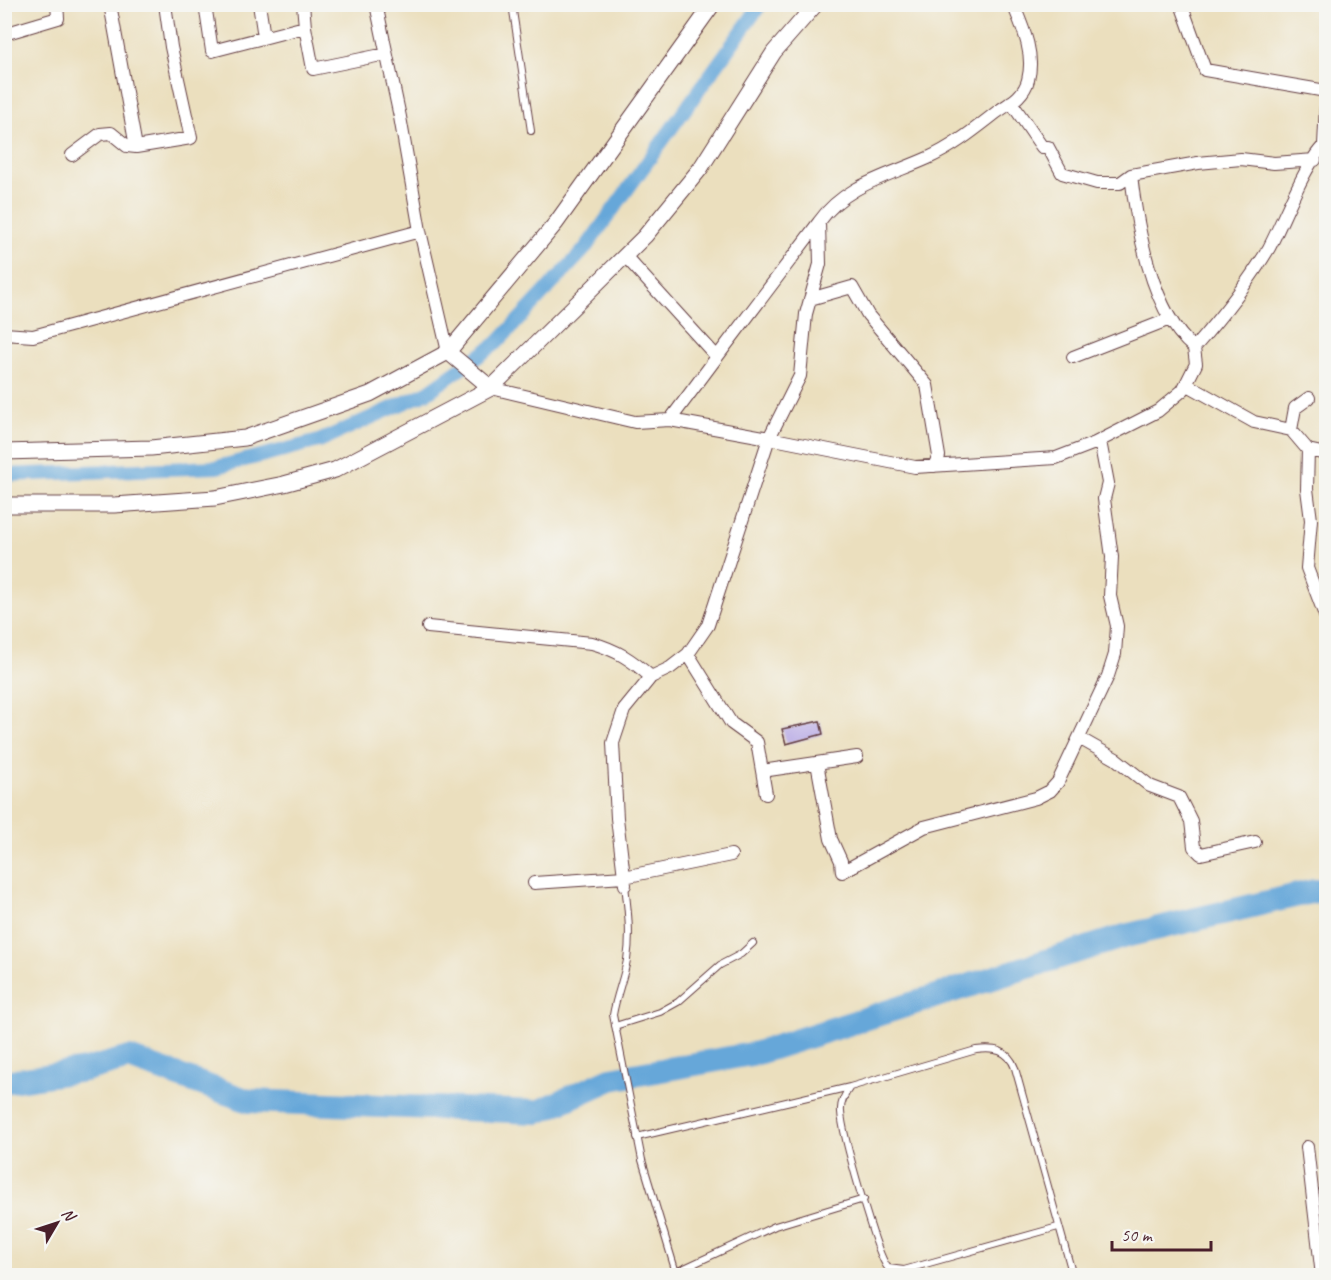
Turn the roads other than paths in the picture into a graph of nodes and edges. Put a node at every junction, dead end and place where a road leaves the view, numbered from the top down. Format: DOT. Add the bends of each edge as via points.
graph roads {
  1 [pos="57,4"];
  2 [pos="110,4"];
  3 [pos="165,4"];
  4 [pos="205,4"];
  5 [pos="259,4"];
  6 [pos="303,4"];
  7 [pos="376,4"];
  8 [pos="512,4"];
  9 [pos="713,4"];
  10 [pos="816,4"];
  11 [pos="1013,4"];
  12 [pos="1181,4"];
  13 [pos="304,27"];
  14 [pos="4,34"];
  15 [pos="264,37"];
  16 [pos="386,54"];
  17 [pos="1326,91"];
  18 [pos="1011,102"];
  19 [pos="1326,105"];
  20 [pos="531,131"];
  21 [pos="136,147"];
  22 [pos="1322,152"];
  23 [pos="72,155"];
  24 [pos="1131,175"];
  25 [pos="819,222"];
  26 [pos="420,231"];
  27 [pos="626,257"];
  28 [pos="810,299"];
  29 [pos="1170,319"];
  30 [pos="4,334"];
  31 [pos="1194,348"];
  32 [pos="452,356"];
  33 [pos="717,357"];
  34 [pos="1073,357"];
  35 [pos="1186,384"];
  36 [pos="491,388"];
  37 [pos="1309,398"];
  38 [pos="670,420"];
  39 [pos="1291,430"];
  40 [pos="769,438"];
  41 [pos="1100,441"];
  42 [pos="1308,450"];
  43 [pos="4,452"];
  44 [pos="1326,454"];
  45 [pos="934,466"];
  46 [pos="4,505"];
  47 [pos="1326,618"];
  48 [pos="428,627"];
  49 [pos="688,654"];
  50 [pos="651,677"];
  51 [pos="1079,738"];
  52 [pos="856,757"];
  53 [pos="817,763"];
  54 [pos="762,771"];
  55 [pos="766,794"];
  56 [pos="1255,842"];
  57 [pos="731,855"];
  58 [pos="625,881"];
  59 [pos="534,884"];
  60 [pos="753,943"];
  61 [pos="615,1026"];
  62 [pos="850,1087"];
  63 [pos="637,1137"];
  64 [pos="1307,1147"];
  65 [pos="864,1199"];
  66 [pos="1058,1227"];
  67 [pos="677,1274"];
  68 [pos="1073,1275"];
  69 [pos="1322,1275"];
  1 -- 14 [label="street" via="58,18"];
  2 -- 21 [label="street"];
  3 -- 21 [label="street" via="191,138"];
  4 -- 15 [label="street" via="212,51"];
  5 -- 15 [label="street"];
  6 -- 13 [label="street"];
  7 -- 16 [label="street"];
  8 -- 20 [label="lane"];
  9 -- 32 [label="street" via="556,223"];
  10 -- 27 [label="street" via="774,52 700,169"];
  11 -- 18 [label="street" via="1029,50 1029,79 1023,93"];
  12 -- 17 [label="street" via="1206,70"];
  13 -- 15 [label="street"];
  13 -- 16 [label="street" via="313,69"];
  16 -- 26 [label="street"];
  18 -- 24 [label="street" via="1042,147 1048,147 1062,173 1097,183 1120,183"];
  18 -- 25 [label="street" via="947,148 870,181 836,201"];
  19 -- 22 [label="street"];
  21 -- 23 [label="street" via="127,146 111,133 100,134"];
  22 -- 24 [label="street" via="1274,163 1241,159"];
  22 -- 31 [label="street" via="1252,276"];
  24 -- 29 [label="street" via="1137,229"];
  25 -- 28 [label="street" via="820,264"];
  25 -- 33 [label="street"];
  26 -- 30 [label="street" via="33,336"];
  26 -- 32 [label="street"];
  27 -- 33 [label="street"];
  27 -- 36 [label="street"];
  28 -- 40 [label="street" via="800,376"];
  28 -- 45 [label="street" via="852,287 868,315 927,385 939,456"];
  29 -- 31 [label="street" via="1179,336"];
  29 -- 34 [label="street"];
  31 -- 35 [label="street" via="1196,364"];
  32 -- 36 [label="street"];
  32 -- 43 [label="street" via="370,394 246,438 151,448"];
  33 -- 38 [label="street"];
  35 -- 39 [label="street" via="1254,422"];
  35 -- 41 [label="street" via="1158,411"];
  36 -- 38 [label="street" via="635,422"];
  36 -- 46 [label="street" via="335,470 284,484 204,499 114,505"];
  37 -- 39 [label="street" via="1295,408"];
  38 -- 40 [label="street"];
  39 -- 42 [label="street"];
  40 -- 45 [label="street" via="906,466"];
  40 -- 49 [label="street" via="708,625"];
  41 -- 45 [label="street" via="1056,458"];
  41 -- 51 [label="street" via="1108,483 1104,499 1112,557 1110,596 1117,626 1108,676"];
  42 -- 44 [label="street"];
  42 -- 47 [label="street" via="1311,520 1307,568"];
  48 -- 50 [label="street" via="592,643 615,649"];
  49 -- 50 [label="street"];
  49 -- 54 [label="street" via="731,723 757,741"];
  50 -- 58 [label="street" via="624,710 613,743"];
  51 -- 53 [label="street" via="1050,791 1015,804 924,826 842,872 831,839"];
  51 -- 56 [label="street" via="1116,759 1150,786 1179,797 1191,821 1194,847 1201,854"];
  52 -- 53 [label="street"];
  53 -- 54 [label="street"];
  54 -- 55 [label="street"];
  57 -- 58 [label="street"];
  58 -- 59 [label="street"];
  58 -- 61 [label="lane" via="631,930 627,963 616,994"];
  60 -- 61 [label="lane" via="720,964 678,1002"];
  61 -- 63 [label="lane"];
  62 -- 63 [label="lane"];
  62 -- 65 [label="lane" via="840,1110"];
  62 -- 66 [label="lane" via="976,1050 998,1049 1005,1053 1015,1068"];
  63 -- 67 [label="lane"];
  64 -- 69 [label="street"];
  65 -- 66 [label="lane" via="880,1255 888,1268 894,1270"];
  65 -- 67 [label="lane" via="775,1226"];
  66 -- 68 [label="lane"];
}
